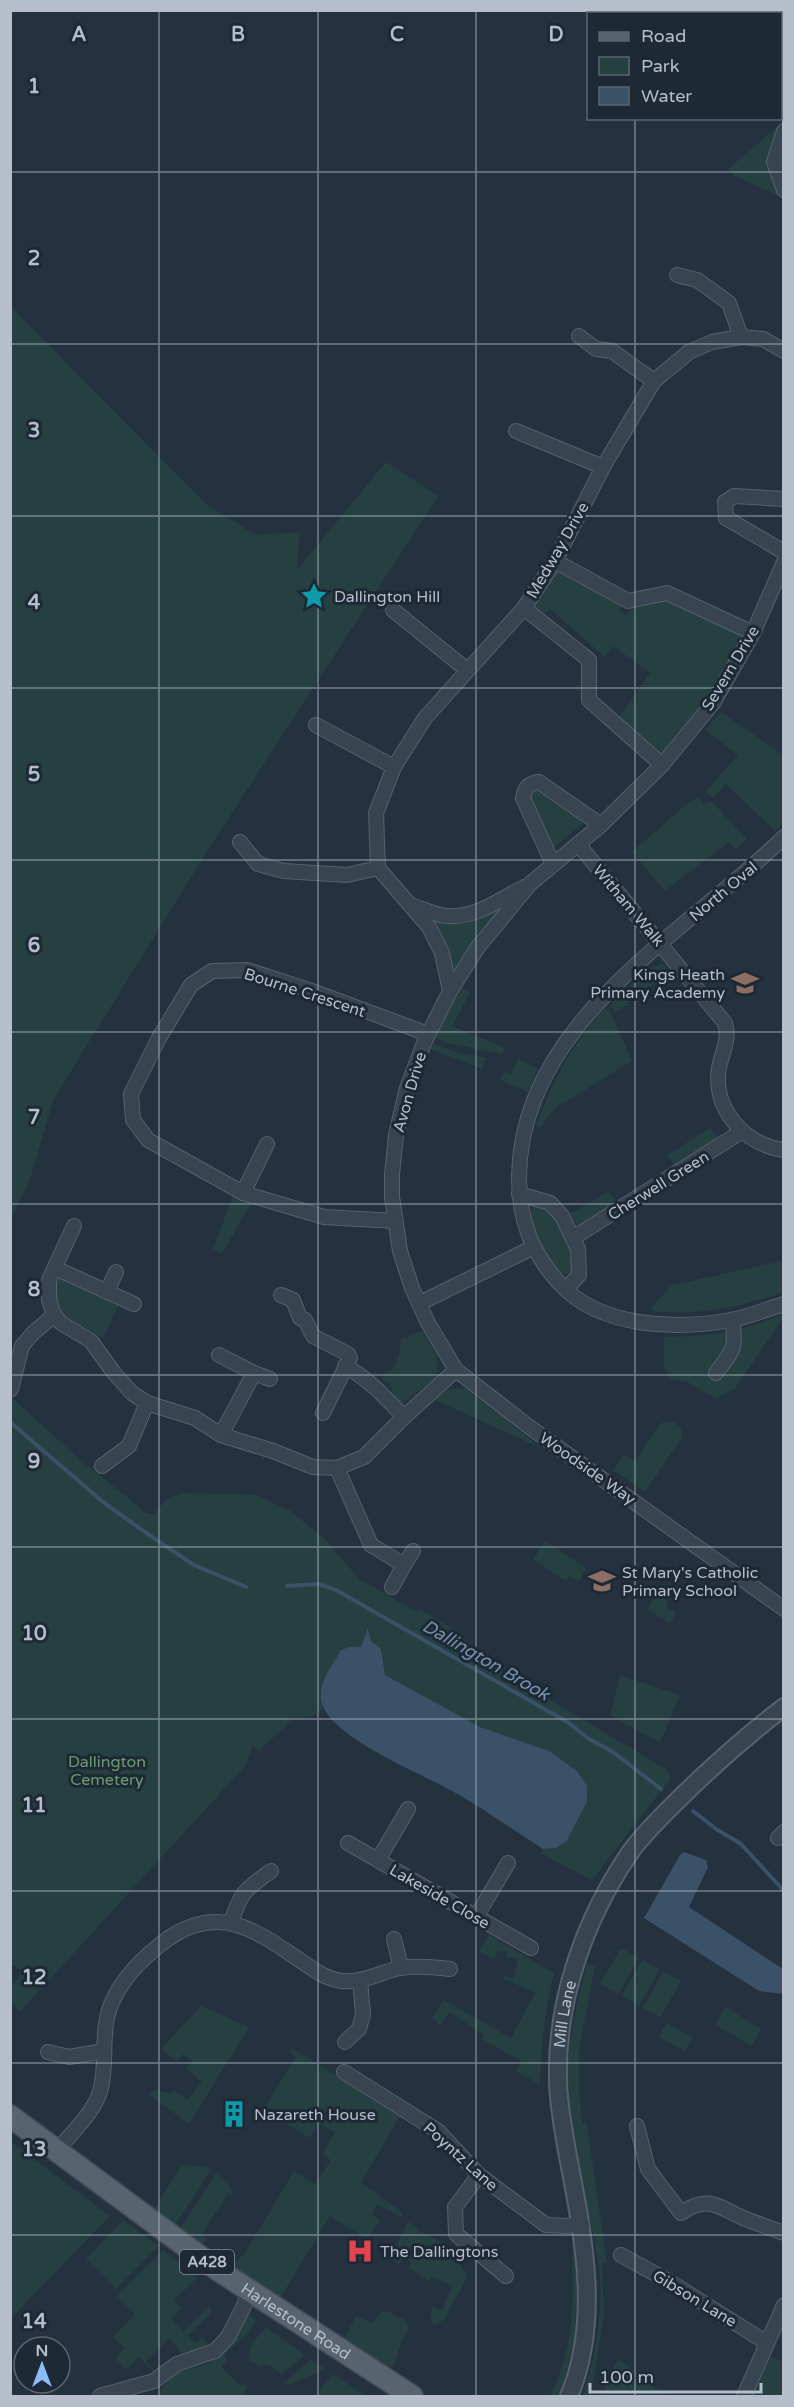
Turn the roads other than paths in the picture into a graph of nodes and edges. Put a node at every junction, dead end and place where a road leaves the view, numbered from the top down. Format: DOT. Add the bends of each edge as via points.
graph roads {
  1 [pos="783,131"];
  2 [pos="783,190"];
  3 [pos="677,275"];
  4 [pos="579,336"];
  5 [pos="741,337"];
  6 [pos="783,351"];
  7 [pos="654,381"];
  8 [pos="516,431"];
  9 [pos="603,467"];
  10 [pos="783,498"];
  11 [pos="783,552"];
  12 [pos="555,561"];
  13 [pos="783,562"];
  14 [pos="524,608"];
  15 [pos="393,610"];
  16 [pos="753,633"];
  17 [pos="467,670"];
  18 [pos="316,725"];
  19 [pos="662,765"];
  20 [pos="394,767"];
  21 [pos="601,825"];
  22 [pos="783,837"];
  23 [pos="240,842"];
  24 [pos="578,844"];
  25 [pos="553,864"];
  26 [pos="378,868"];
  27 [pos="531,883"];
  28 [pos="411,905"];
  29 [pos="660,943"];
  30 [pos="450,990"];
  31 [pos="428,1034"];
  32 [pos="741,1132"];
  33 [pos="267,1144"];
  34 [pos="783,1150"];
  35 [pos="243,1193"];
  36 [pos="519,1194"];
  37 [pos="395,1221"];
  38 [pos="74,1226"];
  39 [pos="573,1238"];
  40 [pos="534,1247"];
  41 [pos="55,1268"];
  42 [pos="116,1272"];
  43 [pos="566,1289"];
  44 [pos="107,1292"];
  45 [pos="281,1295"];
  46 [pos="420,1303"];
  47 [pos="134,1304"];
  48 [pos="783,1304"];
  49 [pos="54,1315"];
  50 [pos="732,1320"];
  51 [pos="219,1355"];
  52 [pos="347,1362"];
  53 [pos="456,1370"];
  54 [pos="254,1372"];
  55 [pos="716,1373"];
  56 [pos="270,1379"];
  57 [pos="11,1389"];
  58 [pos="147,1403"];
  59 [pos="323,1413"];
  60 [pos="404,1417"];
  61 [pos="221,1435"];
  62 [pos="102,1466"];
  63 [pos="338,1468"];
  64 [pos="412,1551"];
  65 [pos="404,1565"];
  66 [pos="392,1587"];
  67 [pos="783,1609"];
  68 [pos="783,1707"];
  69 [pos="408,1809"];
  70 [pos="348,1843"];
  71 [pos="378,1860"];
  72 [pos="508,1863"];
  73 [pos="271,1871"];
  74 [pos="476,1917"];
  75 [pos="231,1923"];
  76 [pos="394,1939"];
  77 [pos="531,1948"];
  78 [pos="401,1968"];
  79 [pos="450,1970"];
  80 [pos="360,1980"];
  81 [pos="345,2042"];
  82 [pos="104,2050"];
  83 [pos="48,2052"];
  84 [pos="344,2072"];
  85 [pos="10,2116"];
  86 [pos="637,2126"];
  87 [pos="57,2151"];
  88 [pos="479,2175"];
  89 [pos="582,2224"];
  90 [pos="783,2233"];
  91 [pos="621,2255"];
  92 [pos="506,2276"];
  93 [pos="248,2291"];
  94 [pos="783,2305"];
  95 [pos="767,2343"];
  96 [pos="100,2397"];
  97 [pos="412,2397"];
  98 [pos="569,2397"];
  99 [pos="744,2397"];
  1 -- 2 [label="street" via="774,162"];
  3 -- 5 [label="street" via="697,280 729,303"];
  4 -- 7 [label="street" via="597,349 612,351"];
  5 -- 6 [label="street, Medway Drive" via="763,339"];
  5 -- 7 [label="street, Medway Drive" via="712,342 689,352"];
  7 -- 9 [label="street, Medway Drive"];
  8 -- 9 [label="street"];
  9 -- 12 [label="street, Medway Drive"];
  10 -- 11 [label="street" via="734,496 725,502 726,518"];
  12 -- 14 [label="street, Medway Drive"];
  12 -- 16 [label="street" via="628,601 668,593"];
  13 -- 16 [label="street, Severn Drive"];
  14 -- 17 [label="street, Medway Drive"];
  14 -- 19 [label="street" via="590,660 589,700"];
  15 -- 17 [label="street"];
  16 -- 19 [label="street, Severn Drive" via="713,703"];
  17 -- 20 [label="street, Medway Drive" via="425,718"];
  18 -- 20 [label="street"];
  19 -- 21 [label="street, Avon Drive"];
  20 -- 26 [label="street, Medway Drive" via="376,813"];
  21 -- 24 [label="street, Avon Drive"];
  21 -- 25 [label="street" via="539,782 531,783 523,798"];
  22 -- 29 [label="street, North Oval"];
  23 -- 26 [label="street" via="258,864 284,872 347,875"];
  24 -- 25 [label="street, Avon Drive"];
  24 -- 29 [label="street, Witham Walk"];
  25 -- 27 [label="street, Avon Drive"];
  26 -- 28 [label="street"];
  27 -- 28 [label="street, Avon Drive" via="463,915 446,916"];
  27 -- 30 [label="street, Avon Drive" via="478,947"];
  28 -- 30 [label="street" via="429,927 442,953"];
  29 -- 32 [label="street, Witham Walk" via="725,1023 727,1037 718,1083 723,1103"];
  29 -- 36 [label="street, North Oval" via="597,1003 552,1062 527,1120 519,1156"];
  30 -- 31 [label="street, Avon Drive"];
  31 -- 35 [label="street, Bourne Crescent" via="247,970 213,971 191,985 131,1094 133,1120 148,1140"];
  31 -- 37 [label="street, Avon Drive" via="407,1088 396,1135 392,1174"];
  32 -- 34 [label="street" via="762,1145"];
  32 -- 39 [label="street, Cherwell Green"];
  33 -- 35 [label="street"];
  35 -- 37 [label="street, Bourne Crescent" via="324,1217"];
  36 -- 39 [label="street" via="550,1203"];
  36 -- 40 [label="street, North Oval" via="522,1218"];
  37 -- 46 [label="street, Avon Drive" via="400,1251"];
  38 -- 41 [label="street"];
  39 -- 43 [label="street" via="578,1249 579,1275"];
  40 -- 43 [label="street, North Oval"];
  40 -- 46 [label="street"];
  41 -- 44 [label="street"];
  41 -- 49 [label="street" via="49,1280"];
  42 -- 44 [label="street"];
  43 -- 50 [label="street, North Oval" via="591,1306 649,1324"];
  44 -- 47 [label="street"];
  45 -- 52 [label="street" via="293,1300 313,1335 348,1354"];
  46 -- 53 [label="street, Woodside Way"];
  48 -- 50 [label="street, North Oval"];
  49 -- 57 [label="street" via="22,1346"];
  49 -- 58 [label="street" via="91,1341 132,1393"];
  50 -- 55 [label="street" via="732,1351"];
  51 -- 54 [label="street"];
  52 -- 59 [label="street"];
  52 -- 60 [label="street"];
  53 -- 60 [label="street"];
  53 -- 67 [label="street, Woodside Way"];
  54 -- 56 [label="street"];
  54 -- 61 [label="street"];
  58 -- 61 [label="street" via="195,1418"];
  58 -- 62 [label="street" via="129,1446"];
  60 -- 63 [label="street" via="364,1457"];
  61 -- 63 [label="street" via="314,1467"];
  63 -- 65 [label="street" via="371,1545"];
  64 -- 65 [label="street"];
  65 -- 66 [label="street"];
  68 -- 89 [label="street, Mill Lane" via="736,1745 651,1827 630,1853 587,1932 564,2008 558,2079"];
  69 -- 71 [label="street"];
  70 -- 71 [label="street, Lakeside Close"];
  71 -- 74 [label="street, Lakeside Close"];
  72 -- 74 [label="street"];
  73 -- 75 [label="street" via="245,1890"];
  74 -- 77 [label="street, Lakeside Close"];
  75 -- 80 [label="street" via="266,1937 321,1974 343,1981"];
  75 -- 82 [label="street" via="181,1930 140,1962 114,1996"];
  76 -- 78 [label="street"];
  78 -- 79 [label="street"];
  78 -- 80 [label="street"];
  80 -- 81 [label="street" via="363,2000 359,2029"];
  82 -- 83 [label="street" via="69,2057"];
  82 -- 87 [label="street" via="101,2088 94,2104"];
  84 -- 88 [label="street, Poyntz Lane" via="438,2131"];
  85 -- 87 [label="main road, Harlestone Road / A428"];
  86 -- 90 [label="street" via="648,2169 681,2213 694,2205 714,2203"];
  87 -- 93 [label="main road, Harlestone Road / A428"];
  88 -- 89 [label="street, Poyntz Lane" via="546,2225"];
  88 -- 92 [label="street" via="455,2207 456,2234"];
  89 -- 98 [label="street, Mill Lane" via="586,2315 582,2351"];
  91 -- 95 [label="street, Gibson Lane"];
  93 -- 96 [label="street" via="228,2337 215,2351 177,2364 154,2381"];
  93 -- 97 [label="main road, Harlestone Road / A428"];
  94 -- 95 [label="street"];
  95 -- 99 [label="street"];
}
